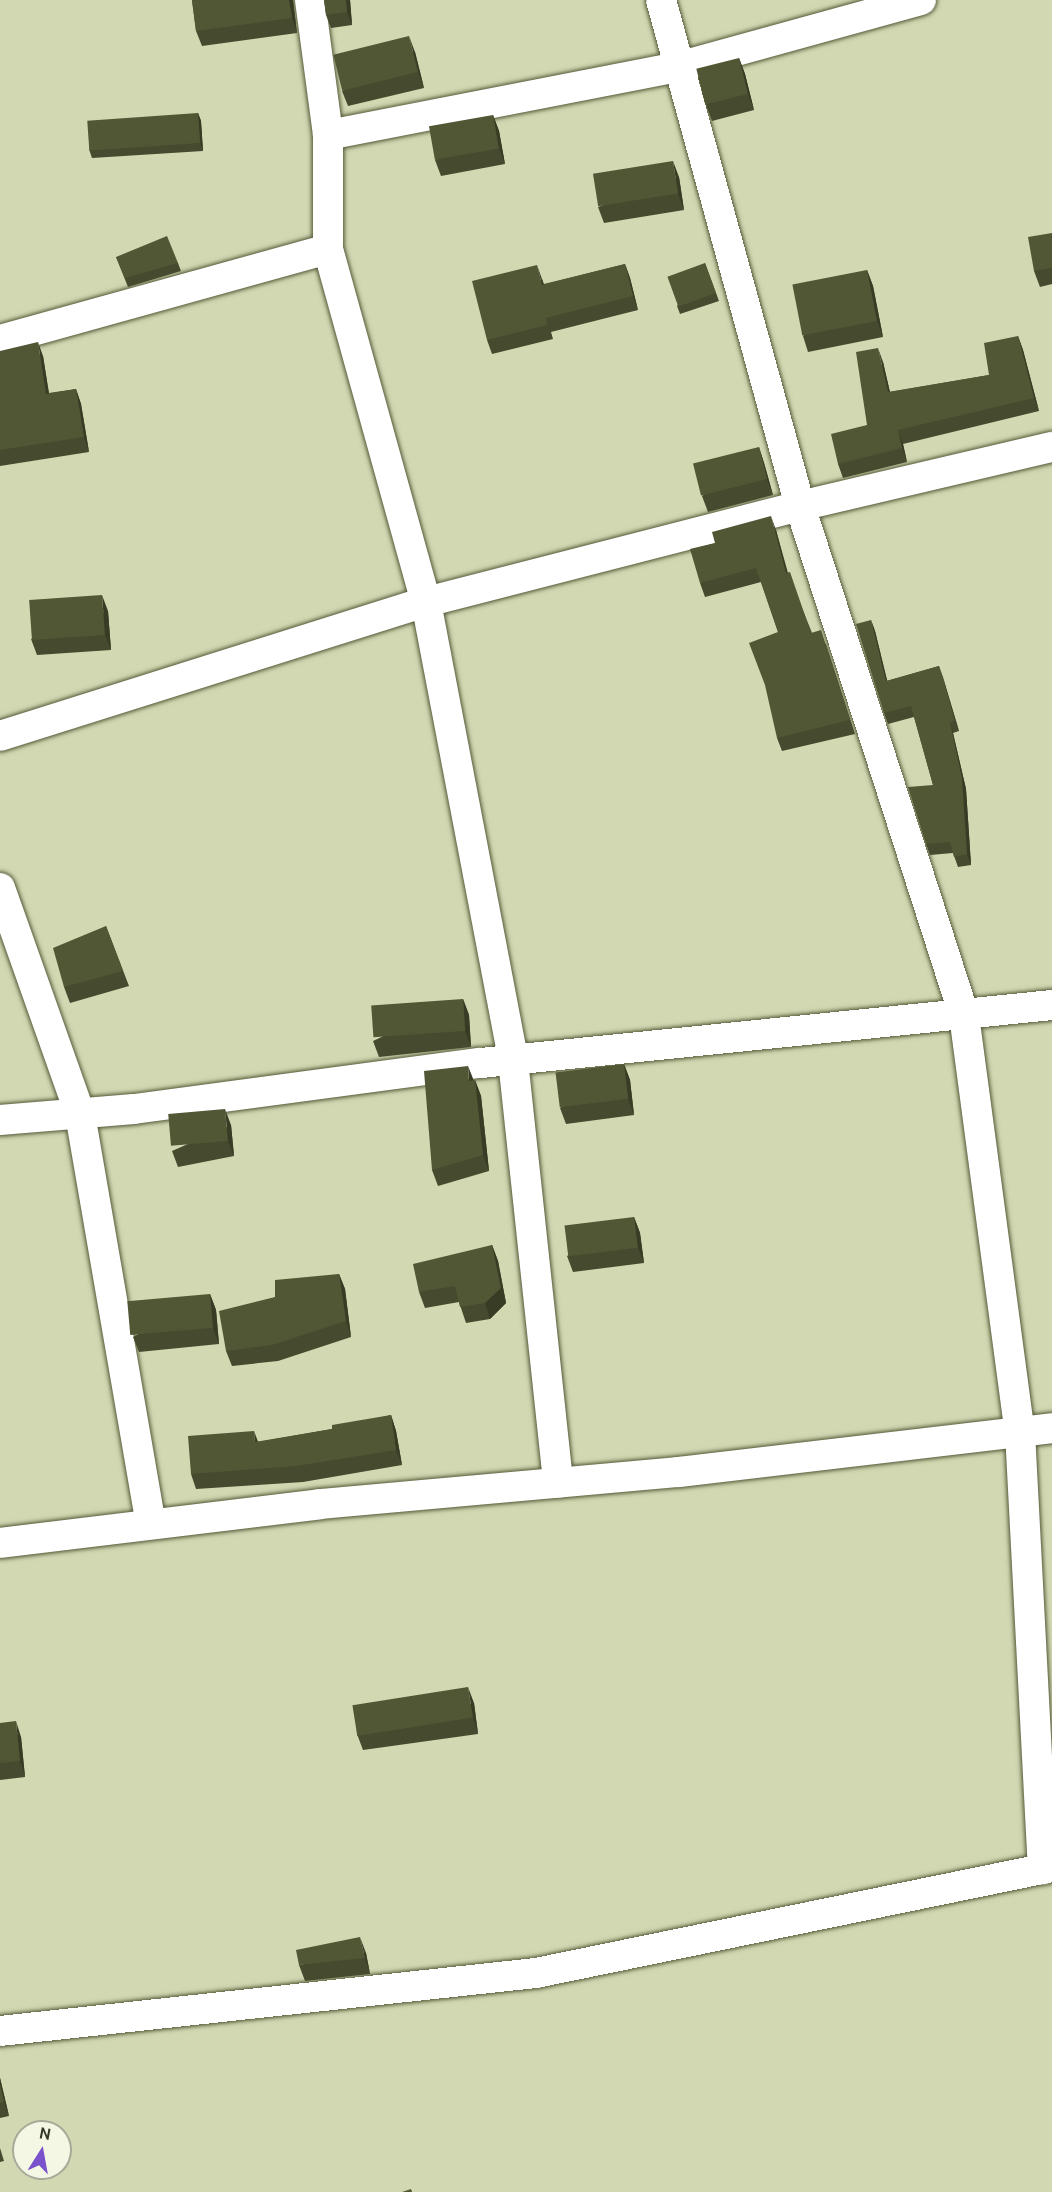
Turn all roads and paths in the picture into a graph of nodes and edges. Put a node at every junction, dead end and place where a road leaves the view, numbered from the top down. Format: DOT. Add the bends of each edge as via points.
graph roads {
  1 [pos="310,0"];
  2 [pos="661,0"];
  3 [pos="921,0"];
  4 [pos="678,67"];
  5 [pos="328,135"];
  6 [pos="328,249"];
  7 [pos="0,340"];
  8 [pos="1052,447"];
  9 [pos="800,506"];
  10 [pos="426,602"];
  11 [pos="0,736"];
  12 [pos="0,888"];
  13 [pos="1052,1005"];
  14 [pos="964,1015"];
  15 [pos="513,1060"];
  16 [pos="80,1114"];
  17 [pos="0,1120"];
  18 [pos="1052,1428"];
  19 [pos="1020,1432"];
  20 [pos="558,1483"];
  21 [pos="151,1524"];
  22 [pos="0,1543"];
  23 [pos="1048,1868"];
  24 [pos="0,2031"];
  1 -- 5 [label="street"];
  2 -- 4 [label="street"];
  3 -- 4 [label="street"];
  4 -- 5 [label="street"];
  4 -- 9 [label="street"];
  5 -- 6 [label="street"];
  6 -- 7 [label="street"];
  6 -- 10 [label="street"];
  8 -- 9 [label="street"];
  9 -- 10 [label="street"];
  9 -- 14 [label="street"];
  10 -- 11 [label="street"];
  10 -- 15 [label="street"];
  12 -- 16 [label="street"];
  13 -- 14 [label="street"];
  14 -- 15 [label="street"];
  14 -- 19 [label="street"];
  15 -- 16 [label="street"];
  15 -- 20 [label="street"];
  16 -- 17 [label="street"];
  16 -- 21 [label="street"];
  18 -- 19 [label="street"];
  19 -- 20 [label="street"];
  19 -- 23 [label="street"];
  20 -- 21 [label="street"];
  21 -- 22 [label="street"];
  23 -- 24 [label="street" via="536,1973"];
}
